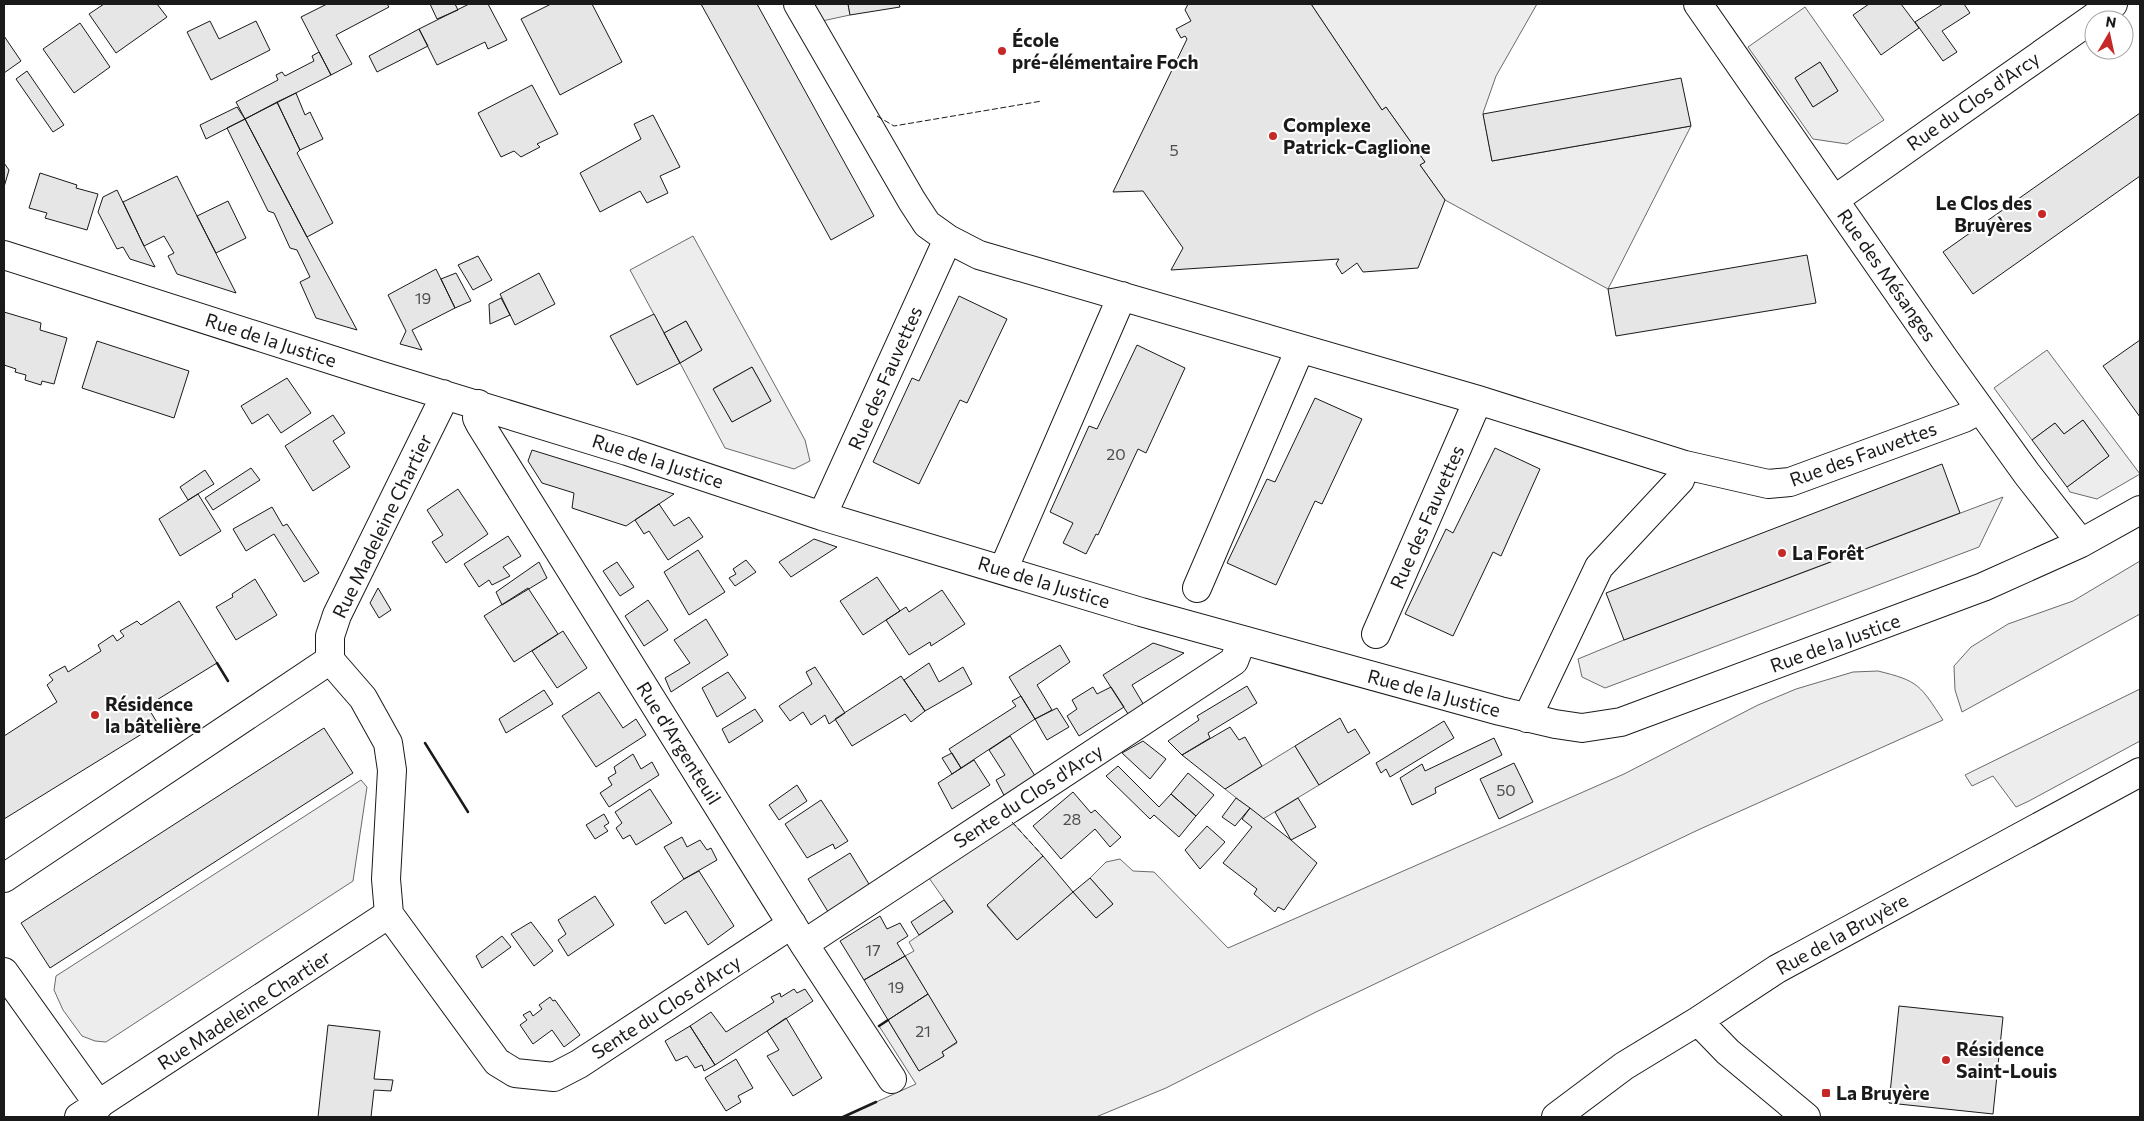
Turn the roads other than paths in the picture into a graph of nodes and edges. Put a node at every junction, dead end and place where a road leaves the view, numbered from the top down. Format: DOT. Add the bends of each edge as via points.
graph roads {
  1 [pos="798,4"];
  2 [pos="1698,4"];
  3 [pos="2113,4"];
  4 [pos="1834,200"];
  5 [pos="948,239"];
  6 [pos="4,255"];
  7 [pos="1122,296"];
  8 [pos="1300,349"];
  9 [pos="443,394"];
  10 [pos="1478,400"];
  11 [pos="478,404"];
  12 [pos="1980,409"];
  13 [pos="1685,465"];
  14 [pos="2140,510"];
  15 [pos="822,516"];
  16 [pos="2081,543"];
  17 [pos="1003,570"];
  18 [pos="1197,588"];
  19 [pos="1376,634"];
  20 [pos="1242,640"];
  21 [pos="330,660"];
  22 [pos="1527,718"];
  23 [pos="2140,772"];
  24 [pos="4,878"];
  25 [pos="390,914"];
  26 [pos="798,934"];
  27 [pos="4,972"];
  28 [pos="1698,1021"];
  29 [pos="892,1079"];
  30 [pos="89,1111"];
  31 [pos="1556,1117"];
  32 [pos="1806,1117"];
  1 -- 5 [label="street, Rue des Fauvettes" via="912,201 927,224"];
  2 -- 4 [label="street, Rue des Mésanges"];
  3 -- 4 [label="street, Rue du Clos d'Arcy"];
  4 -- 12 [label="street, Rue des Mésanges"];
  5 -- 7 [label="street, Rue des Fauvettes" via="978,255"];
  5 -- 15 [label="street, Rue des Fauvettes"];
  6 -- 9 [label="street, Rue de la Justice"];
  7 -- 8 [label="street, Rue des Fauvettes"];
  7 -- 17 [label="street"];
  8 -- 10 [label="street, Rue des Fauvettes"];
  8 -- 18 [label="street"];
  9 -- 11 [label="street, Rue de la Justice"];
  9 -- 21 [label="street, Rue Madeleine Chartier" via="337,616 330,636"];
  10 -- 13 [label="street, Rue des Fauvettes"];
  10 -- 19 [label="street, Rue des Fauvettes"];
  11 -- 15 [label="street, Rue de la Justice"];
  11 -- 26 [label="street, Rue d'Argenteuil" via="480,424"];
  12 -- 13 [label="street, Rue des Fauvettes" via="1964,418 1790,482 1768,484 1747,481"];
  12 -- 16 [label="street, Rue des Mésanges"];
  13 -- 22 [label="street" via="1680,480 1599,567"];
  14 -- 16 [label="street, Rue de la Justice"];
  15 -- 17 [label="street, Rue de la Justice"];
  16 -- 22 [label="street, Rue de la Justice" via="1983,587 1621,722 1582,728"];
  17 -- 20 [label="street, Rue de la Justice"];
  20 -- 22 [label="street, Rue de la Justice"];
  20 -- 26 [label="street, Sente du Clos d'Arcy" via="1234,661"];
  21 -- 24 [label="street"];
  21 -- 25 [label="street" via="363,698 388,743 392,770 386,879"];
  23 -- 28 [label="street, Rue de la Bruyère" via="1797,958"];
  25 -- 26 [label="street, Sente du Clos d'Arcy" via="498,1062 515,1072 554,1077"];
  25 -- 30 [label="street, Rue Madeleine Chartier"];
  26 -- 29 [label="street, Rue d'Argenteuil"];
  27 -- 30 [label="street, Rue Madeleine Chartier"];
  28 -- 31 [label="street, Rue de la Bruyère" via="1624,1066"];
  28 -- 32 [label="street" via="1728,1052"];
}
